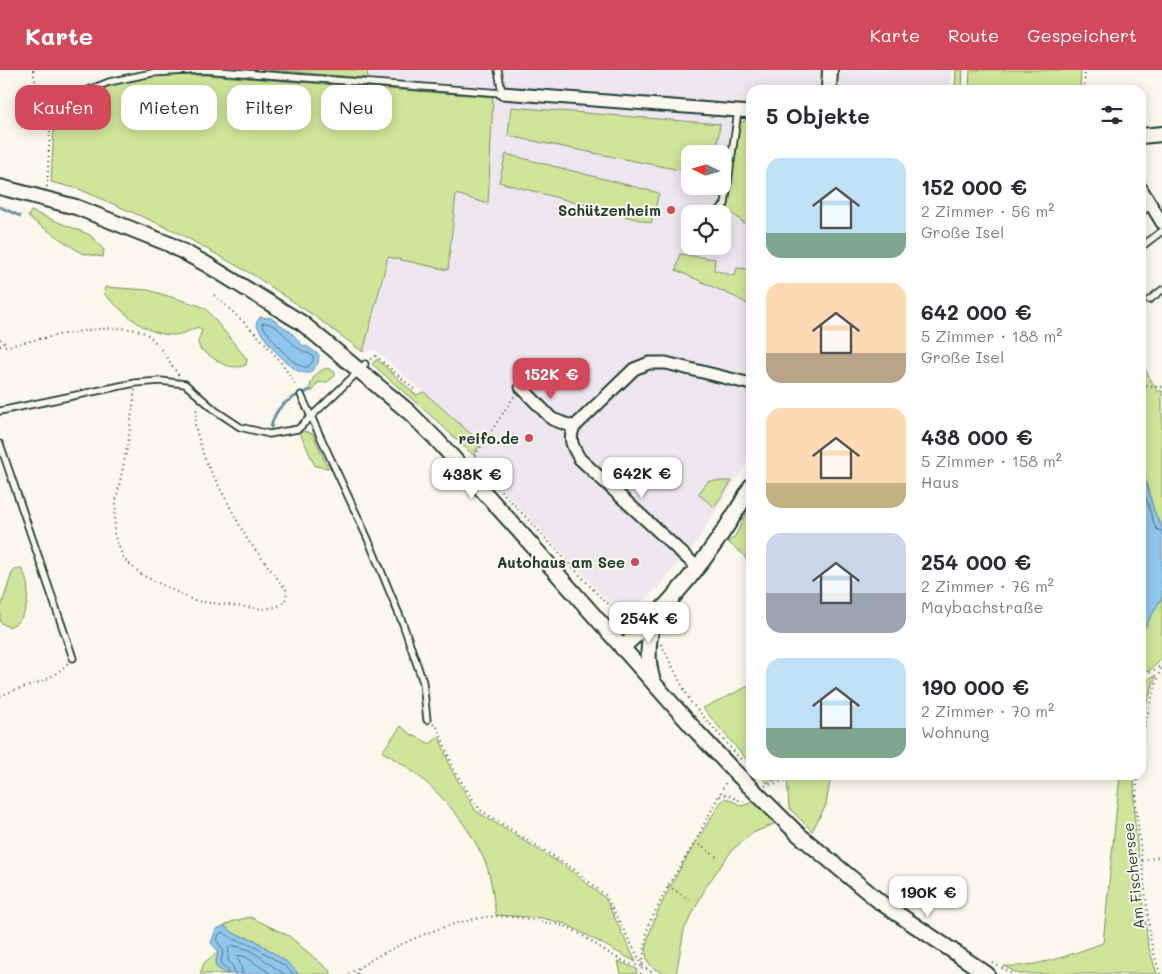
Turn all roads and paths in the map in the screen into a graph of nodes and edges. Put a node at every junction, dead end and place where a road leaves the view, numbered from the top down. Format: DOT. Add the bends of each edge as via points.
graph roads {
  1 [pos="34,70"];
  2 [pos="498,70"];
  3 [pos="830,70"];
  4 [pos="1085,70"];
  5 [pos="37,85"];
  6 [pos="101,85"];
  7 [pos="829,85"];
  8 [pos="1084,85"];
  9 [pos="502,93"];
  10 [pos="738,111"];
  11 [pos="746,112"];
  12 [pos="50,130"];
  13 [pos="1162,134"];
  14 [pos="1146,136"];
  15 [pos="0,187"];
  16 [pos="46,192"];
  17 [pos="724,205"];
  18 [pos="1146,209"];
  19 [pos="1162,224"];
  20 [pos="1162,231"];
  21 [pos="1146,243"];
  22 [pos="1162,290"];
  23 [pos="214,295"];
  24 [pos="1149,300"];
  25 [pos="0,338"];
  26 [pos="0,346"];
  27 [pos="8,346"];
  28 [pos="173,367"];
  29 [pos="362,367"];
  30 [pos="135,383"];
  31 [pos="746,383"];
  32 [pos="1146,386"];
  33 [pos="520,387"];
  34 [pos="1162,387"];
  35 [pos="415,390"];
  36 [pos="301,395"];
  37 [pos="196,410"];
  38 [pos="0,411"];
  39 [pos="312,416"];
  40 [pos="574,427"];
  41 [pos="0,444"];
  42 [pos="472,460"];
  43 [pos="746,495"];
  44 [pos="697,568"];
  45 [pos="655,618"];
  46 [pos="659,641"];
  47 [pos="622,648"];
  48 [pos="73,658"];
  49 [pos="1162,665"];
  50 [pos="1146,675"];
  51 [pos="654,684"];
  52 [pos="0,696"];
  53 [pos="427,720"];
  54 [pos="1146,723"];
  55 [pos="745,764"];
  56 [pos="786,780"];
  57 [pos="1137,780"];
  58 [pos="760,781"];
  59 [pos="765,786"];
  60 [pos="722,790"];
  61 [pos="771,792"];
  62 [pos="720,796"];
  63 [pos="736,799"];
  64 [pos="695,842"];
  65 [pos="1162,856"];
  66 [pos="718,857"];
  67 [pos="1142,861"];
  68 [pos="668,886"];
  69 [pos="690,900"];
  70 [pos="986,958"];
  71 [pos="643,966"];
  72 [pos="358,968"];
  73 [pos="349,974"];
  74 [pos="357,974"];
  75 [pos="642,974"];
  76 [pos="654,974"];
  77 [pos="987,974"];
  78 [pos="1013,974"];
  79 [pos="1160,974"];
  1 -- 5 [label="path"];
  2 -- 9 [label="lane"];
  3 -- 7 [label="street"];
  4 -- 8 [label="path"];
  6 -- 9 [label="lane" via="152,73 204,70"];
  9 -- 10 [label="street"];
  10 -- 11 [label="street"];
  10 -- 17 [label="lane"];
  12 -- 16 [label="path"];
  13 -- 14 [label="street"];
  15 -- 29 [label="street" via="76,207 169,244 302,323"];
  18 -- 19 [label="street"];
  20 -- 21 [label="lane"];
  22 -- 24 [label="lane"];
  23 -- 36 [label="path" via="258,335 290,374"];
  25 -- 27 [label="path"];
  26 -- 27 [label="path"];
  27 -- 28 [label="path" via="104,329 133,329 148,335"];
  29 -- 35 [label="path" via="376,356"];
  29 -- 39 [label="lane"];
  29 -- 47 [label="street" via="437,440"];
  30 -- 37 [label="path" via="128,443 116,501 114,535 124,559 142,575 195,601 263,610 276,607 284,602 287,591 246,539 205,460 195,426"];
  30 -- 38 [label="lane"];
  30 -- 39 [label="lane" via="161,381 185,384 240,428 269,434 298,428"];
  31 -- 40 [label="street" via="666,363 649,364 634,369"];
  32 -- 34 [label="path"];
  33 -- 40 [label="street" via="552,419"];
  33 -- 42 [label="path"];
  36 -- 39 [label="lane"];
  39 -- 53 [label="lane" via="403,624 423,682"];
  40 -- 44 [label="street" via="571,440 580,459"];
  41 -- 48 [label="lane"];
  43 -- 44 [label="street"];
  44 -- 45 [label="street"];
  45 -- 47 [label="street"];
  45 -- 51 [label="street" via="648,650"];
  46 -- 55 [label="path" via="690,701"];
  47 -- 51 [label="street"];
  48 -- 52 [label="path" via="57,674 40,683"];
  49 -- 50 [label="path"];
  49 -- 54 [label="path"];
  51 -- 77 [label="street" via="732,769 798,834 880,902"];
  53 -- 71 [label="path" via="438,728 456,772 480,810 572,868 605,895"];
  56 -- 59 [label="path"];
  57 -- 67 [label="path, Am Fischersee" via="1136,807"];
  58 -- 59 [label="path"];
  59 -- 61 [label="path"];
  60 -- 62 [label="path"];
  62 -- 63 [label="path" via="727,794"];
  62 -- 64 [label="path"];
  64 -- 66 [label="path"];
  64 -- 68 [label="path"];
  65 -- 67 [label="path"];
  67 -- 79 [label="path, Am Fischersee" via="1151,943"];
  68 -- 69 [label="path"];
  68 -- 71 [label="path" via="648,926"];
  70 -- 78 [label="path"];
  71 -- 72 [label="path" via="620,958 568,927 530,919 487,917 433,930"];
  71 -- 75 [label="path"];
  71 -- 76 [label="path"];
  72 -- 73 [label="path"];
  72 -- 74 [label="path"];
}
